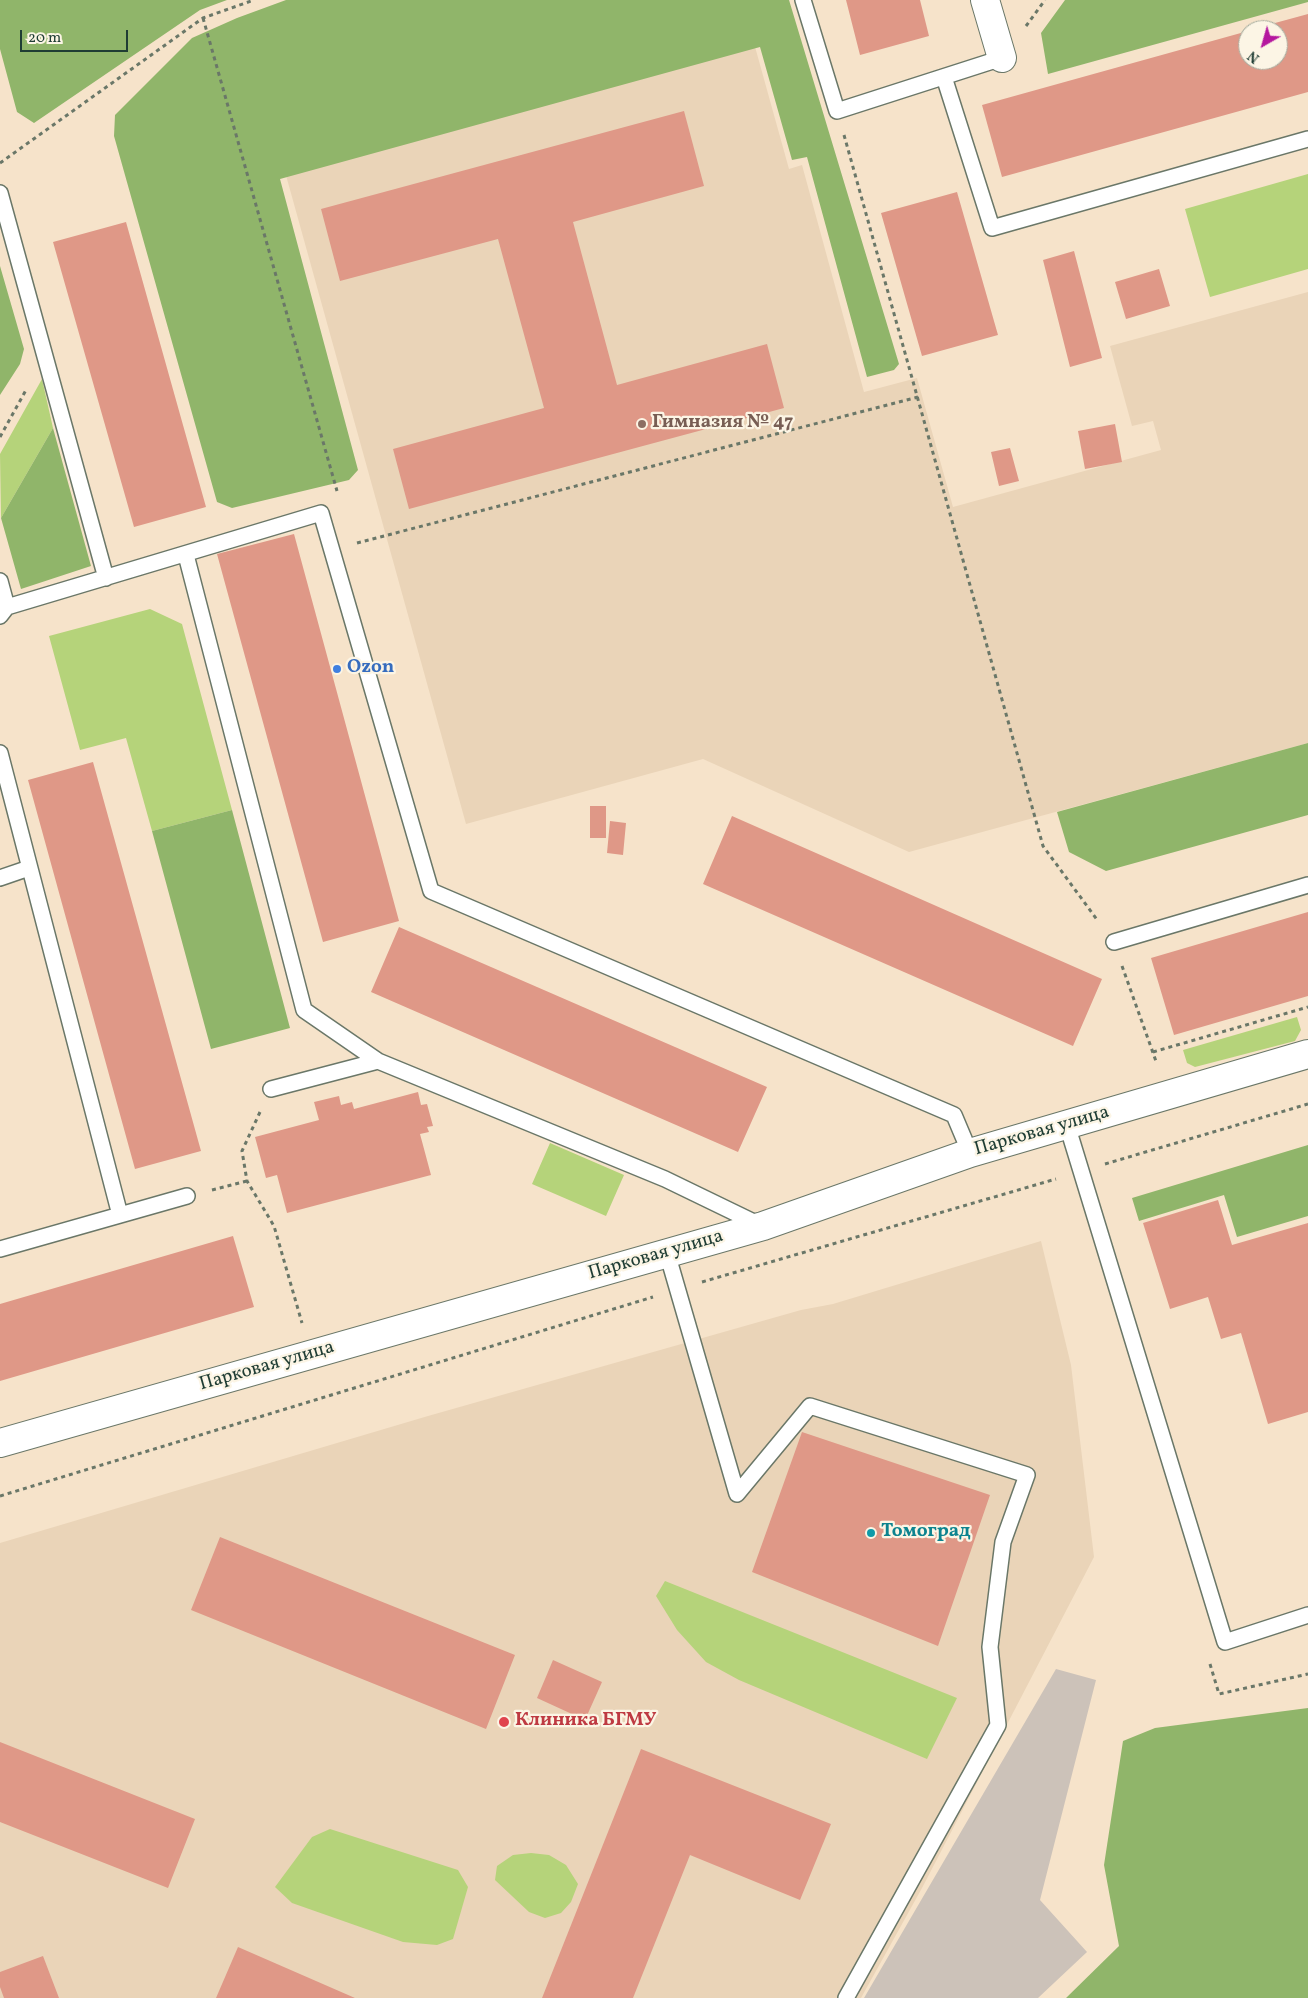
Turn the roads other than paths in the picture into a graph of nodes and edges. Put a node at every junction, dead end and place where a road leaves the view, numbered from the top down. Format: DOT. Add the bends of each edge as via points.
graph roads {
  1 [pos="803,0"];
  2 [pos="985,0"];
  3 [pos="1002,58"];
  4 [pos="944,77"];
  5 [pos="1308,138"];
  6 [pos="0,192"];
  7 [pos="186,555"];
  8 [pos="106,578"];
  9 [pos="0,581"];
  10 [pos="4,612"];
  11 [pos="0,753"];
  12 [pos="29,868"];
  13 [pos="0,878"];
  14 [pos="1308,885"];
  15 [pos="1114,942"];
  16 [pos="1308,1054"];
  17 [pos="378,1062"];
  18 [pos="271,1089"];
  19 [pos="1067,1125"];
  20 [pos="970,1153"];
  21 [pos="187,1196"];
  22 [pos="120,1215"];
  23 [pos="762,1226"];
  24 [pos="0,1249"];
  25 [pos="667,1253"];
  26 [pos="0,1443"];
  27 [pos="1308,1615"];
  28 [pos="846,1998"];
  1 -- 4 [label="lane" via="837,110"];
  2 -- 3 [label="street"];
  3 -- 4 [label="lane"];
  4 -- 5 [label="lane" via="992,228"];
  6 -- 8 [label="lane"];
  7 -- 8 [label="lane"];
  7 -- 17 [label="lane" via="304,1010"];
  7 -- 20 [label="lane" via="320,513 431,891 954,1115"];
  8 -- 10 [label="lane"];
  9 -- 10 [label="lane"];
  11 -- 12 [label="lane"];
  12 -- 13 [label="lane"];
  12 -- 22 [label="lane"];
  14 -- 15 [label="lane"];
  16 -- 19 [label="street, Парковая улица"];
  17 -- 18 [label="lane"];
  17 -- 23 [label="lane" via="665,1178"];
  19 -- 20 [label="street, Парковая улица"];
  19 -- 27 [label="lane" via="1225,1642"];
  20 -- 23 [label="street, Парковая улица"];
  21 -- 22 [label="lane"];
  22 -- 24 [label="lane"];
  23 -- 25 [label="street, Парковая улица"];
  25 -- 26 [label="street, Парковая улица"];
  25 -- 28 [label="lane" via="737,1494 810,1406 1027,1475 1003,1542 990,1647 998,1725"];
}
